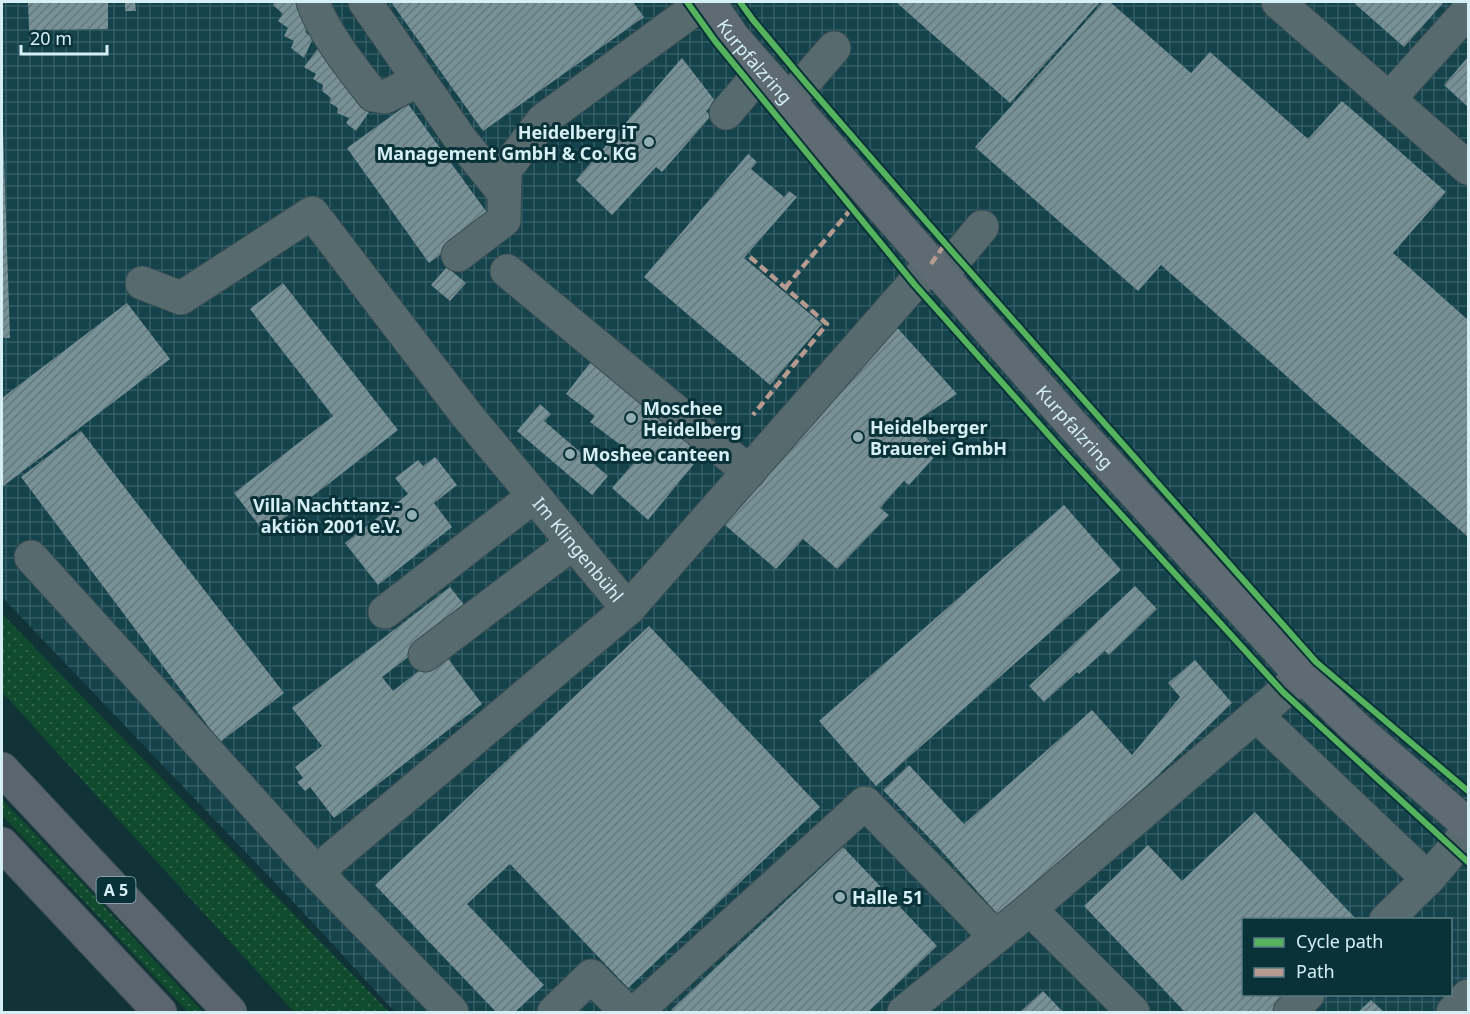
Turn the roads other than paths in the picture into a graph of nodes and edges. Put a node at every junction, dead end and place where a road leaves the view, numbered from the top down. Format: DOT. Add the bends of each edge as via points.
graph roads {
  1 [pos="313,2"];
  2 [pos="365,2"];
  3 [pos="704,2"];
  4 [pos="709,2"];
  5 [pos="1293,6"];
  6 [pos="1468,11"];
  7 [pos="834,48"];
  8 [pos="762,71"];
  9 [pos="419,80"];
  10 [pos="1389,99"];
  11 [pos="788,101"];
  12 [pos="726,113"];
  13 [pos="1468,168"];
  14 [pos="504,193"];
  15 [pos="982,227"];
  16 [pos="458,255"];
  17 [pos="936,270"];
  18 [pos="507,271"];
  19 [pos="142,283"];
  20 [pos="749,472"];
  21 [pos="534,496"];
  22 [pos="573,543"];
  23 [pos="31,557"];
  24 [pos="628,609"];
  25 [pos="385,612"];
  26 [pos="425,655"];
  27 [pos="1302,676"];
  28 [pos="1256,715"];
  29 [pos="2,769"];
  30 [pos="1468,825"];
  31 [pos="1468,832"];
  32 [pos="2,844"];
  33 [pos="315,872"];
  34 [pos="1428,879"];
  35 [pos="1030,909"];
  36 [pos="1388,918"];
  37 [pos="995,936"];
  38 [pos="1306,996"];
  39 [pos="1468,996"];
  40 [pos="160,1012"];
  41 [pos="230,1012"];
  42 [pos="452,1012"];
  43 [pos="554,1012"];
  44 [pos="627,1012"];
  45 [pos="636,1012"];
  46 [pos="904,1012"];
  47 [pos="1133,1012"];
  48 [pos="1290,1012"];
  49 [pos="1453,1012"];
  1 -- 9 [label="street" via="317,15 373,95 385,97"];
  2 -- 9 [label="street"];
  3 -- 14 [label="street" via="543,120 505,170"];
  4 -- 8 [label="main road, Kurpfalzring"];
  5 -- 10 [label="street"];
  6 -- 10 [label="street"];
  7 -- 11 [label="street"];
  8 -- 11 [label="main road, Kurpfalzring"];
  8 -- 12 [label="street"];
  9 -- 14 [label="street"];
  10 -- 13 [label="street"];
  11 -- 17 [label="main road, Kurpfalzring"];
  14 -- 16 [label="street" via="504,220"];
  15 -- 17 [label="street, Im Klingenbühl"];
  17 -- 20 [label="street, Im Klingenbühl"];
  17 -- 27 [label="main road, Kurpfalzring"];
  18 -- 20 [label="street"];
  19 -- 21 [label="street, Im Klingenbühl" via="181,298 312,213"];
  20 -- 24 [label="street, Im Klingenbühl"];
  21 -- 22 [label="street, Im Klingenbühl"];
  21 -- 25 [label="street"];
  22 -- 24 [label="street, Im Klingenbühl"];
  22 -- 26 [label="street"];
  23 -- 33 [label="street"];
  24 -- 33 [label="street"];
  27 -- 28 [label="street"];
  27 -- 30 [label="main road, Kurpfalzring"];
  28 -- 34 [label="street"];
  28 -- 35 [label="street"];
  29 -- 41 [label="highway, A 5"];
  31 -- 34 [label="street"];
  32 -- 40 [label="highway"];
  33 -- 42 [label="street"];
  34 -- 36 [label="street"];
  35 -- 37 [label="street"];
  35 -- 47 [label="street"];
  37 -- 45 [label="street" via="865,803"];
  37 -- 46 [label="street"];
  38 -- 48 [label="street"];
  39 -- 49 [label="street"];
  43 -- 44 [label="street" via="591,976"];
}
